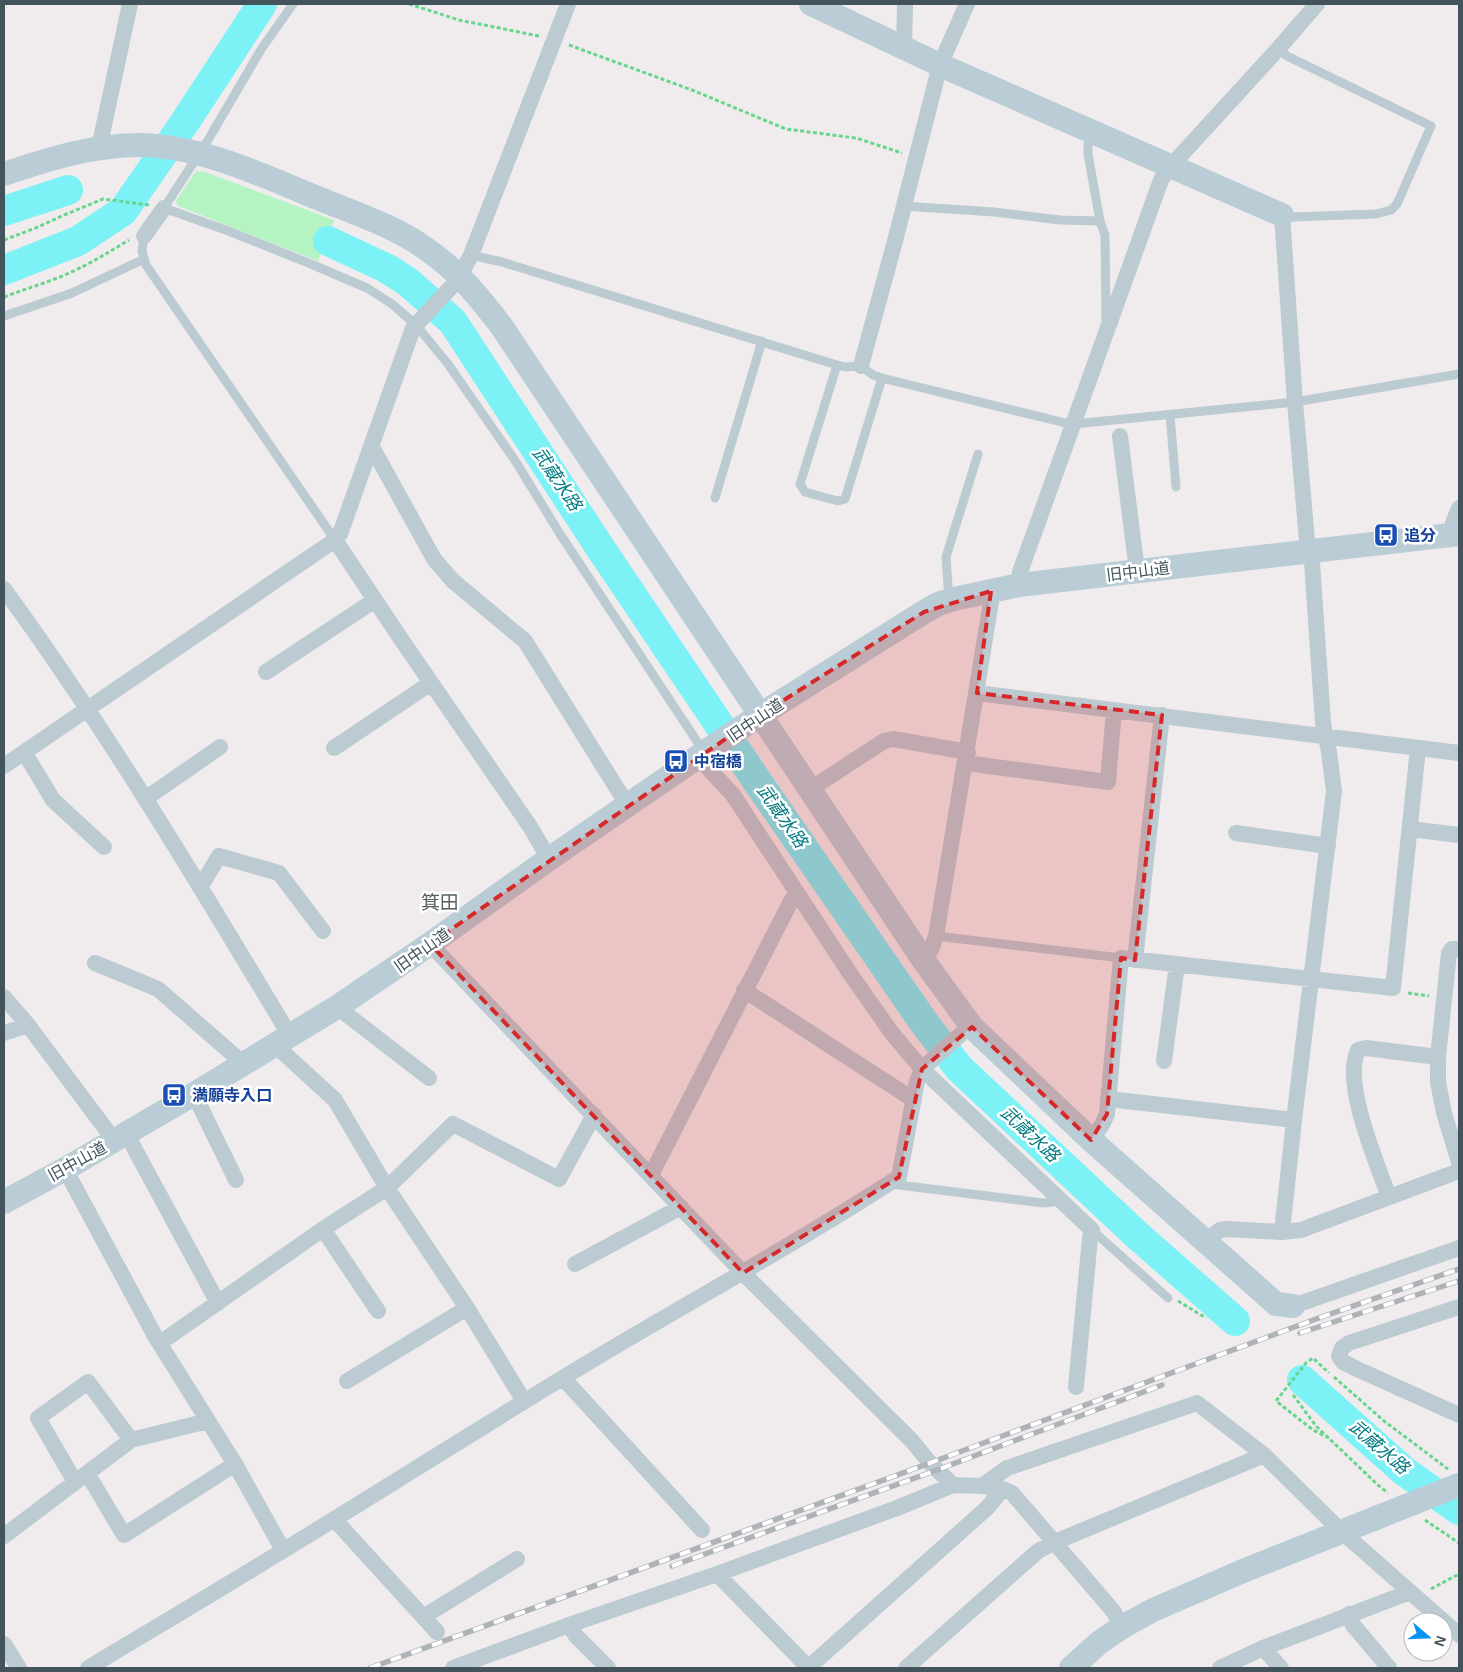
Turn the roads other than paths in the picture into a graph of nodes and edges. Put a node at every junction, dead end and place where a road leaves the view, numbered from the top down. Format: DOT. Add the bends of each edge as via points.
graph roads {
  1 [pos="130,4"];
  2 [pos="293,4"];
  3 [pos="568,4"];
  4 [pos="811,4"];
  5 [pos="905,4"];
  6 [pos="967,4"];
  7 [pos="1317,4"];
  8 [pos="904,47"];
  9 [pos="1278,49"];
  10 [pos="940,65"];
  11 [pos="1093,132"];
  12 [pos="99,148"];
  13 [pos="194,153"];
  14 [pos="1170,167"];
  15 [pos="4,174"];
  16 [pos="904,206"];
  17 [pos="160,207"];
  18 [pos="1282,216"];
  19 [pos="1100,221"];
  20 [pos="144,236"];
  21 [pos="472,256"];
  22 [pos="144,259"];
  23 [pos="456,282"];
  24 [pos="4,316"];
  25 [pos="419,320"];
  26 [pos="1108,328"];
  27 [pos="762,341"];
  28 [pos="837,365"];
  29 [pos="861,366"];
  30 [pos="1459,374"];
  31 [pos="882,378"];
  32 [pos="1295,402"];
  33 [pos="1170,415"];
  34 [pos="1074,424"];
  35 [pos="1120,436"];
  36 [pos="372,447"];
  37 [pos="978,454"];
  38 [pos="1176,488"];
  39 [pos="715,498"];
  40 [pos="1459,508"];
  41 [pos="1456,534"];
  42 [pos="335,540"];
  43 [pos="1308,552"];
  44 [pos="1137,571"];
  45 [pos="1019,585"];
  46 [pos="4,589"];
  47 [pos="991,591"];
  48 [pos="375,600"];
  49 [pos="949,601"];
  50 [pos="266,672"];
  51 [pos="431,683"];
  52 [pos="977,693"];
  53 [pos="88,710"];
  54 [pos="1114,710"];
  55 [pos="1162,715"];
  56 [pos="756,718"];
  57 [pos="1327,736"];
  58 [pos="220,747"];
  59 [pos="334,748"];
  60 [pos="1418,748"];
  61 [pos="24,752"];
  62 [pos="704,753"];
  63 [pos="1459,753"];
  64 [pos="967,758"];
  65 [pos="4,766"];
  66 [pos="809,790"];
  67 [pos="146,799"];
  68 [pos="628,806"];
  69 [pos="1410,829"];
  70 [pos="1236,834"];
  71 [pos="1459,835"];
  72 [pos="1328,846"];
  73 [pos="104,847"];
  74 [pos="549,858"];
  75 [pos="201,886"];
  76 [pos="798,894"];
  77 [pos="323,931"];
  78 [pos="936,936"];
  79 [pos="430,944"];
  80 [pos="1459,949"];
  81 [pos="1128,959"];
  82 [pos="924,961"];
  83 [pos="95,963"];
  84 [pos="1177,964"];
  85 [pos="1311,978"];
  86 [pos="744,990"];
  87 [pos="4,997"];
  88 [pos="337,1007"];
  89 [pos="28,1026"];
  90 [pos="966,1031"];
  91 [pos="4,1033"];
  92 [pos="282,1040"];
  93 [pos="1438,1057"];
  94 [pos="1164,1061"];
  95 [pos="244,1064"];
  96 [pos="926,1065"];
  97 [pos="428,1078"];
  98 [pos="194,1094"];
  99 [pos="1108,1099"];
  100 [pos="914,1100"];
  101 [pos="594,1115"];
  102 [pos="1294,1120"];
  103 [pos="120,1137"];
  104 [pos="1091,1140"];
  105 [pos="1459,1162"];
  106 [pos="64,1169"];
  107 [pos="1459,1171"];
  108 [pos="651,1175"];
  109 [pos="236,1180"];
  110 [pos="889,1184"];
  111 [pos="387,1188"];
  112 [pos="1389,1197"];
  113 [pos="1062,1201"];
  114 [pos="4,1202"];
  115 [pos="681,1207"];
  116 [pos="323,1229"];
  117 [pos="1092,1230"];
  118 [pos="1282,1232"];
  119 [pos="1205,1242"];
  120 [pos="1459,1248"];
  121 [pos="575,1264"];
  122 [pos="743,1273"];
  123 [pos="1168,1298"];
  124 [pos="218,1302"];
  125 [pos="1293,1306"];
  126 [pos="1459,1307"];
  127 [pos="466,1308"];
  128 [pos="378,1311"];
  129 [pos="160,1343"];
  130 [pos="563,1378"];
  131 [pos="347,1381"];
  132 [pos="1076,1387"];
  133 [pos="524,1401"];
  134 [pos="1459,1415"];
  135 [pos="208,1421"];
  136 [pos="131,1440"];
  137 [pos="1264,1455"];
  138 [pos="235,1464"];
  139 [pos="81,1477"];
  140 [pos="1456,1479"];
  141 [pos="953,1486"];
  142 [pos="982,1486"];
  143 [pos="1003,1489"];
  144 [pos="334,1519"];
  145 [pos="702,1530"];
  146 [pos="1341,1531"];
  147 [pos="4,1536"];
  148 [pos="1055,1542"];
  149 [pos="284,1550"];
  150 [pos="517,1560"];
  151 [pos="717,1574"];
  152 [pos="1410,1592"];
  153 [pos="1349,1614"];
  154 [pos="424,1618"];
  155 [pos="569,1625"];
  156 [pos="1122,1627"];
  157 [pos="436,1632"];
  158 [pos="1459,1635"];
  159 [pos="4,1644"];
  160 [pos="1264,1648"];
  161 [pos="1073,1667"];
  162 [pos="19,1668"];
  163 [pos="88,1668"];
  164 [pos="455,1668"];
  165 [pos="608,1668"];
  166 [pos="808,1668"];
  167 [pos="906,1668"];
  168 [pos="1220,1668"];
  169 [pos="1281,1668"];
  170 [pos="1389,1668"];
  1 -- 12 [label="street"];
  2 -- 13 [label="lane"];
  3 -- 21 [label="street"];
  4 -- 8 [label="street"];
  5 -- 8 [label="street"];
  6 -- 10 [label="street"];
  7 -- 9 [label="street"];
  8 -- 10 [label="street"];
  9 -- 14 [label="street"];
  9 -- 18 [label="lane" via="1431,126 1397,204 1391,210 1376,214"];
  10 -- 11 [label="street"];
  10 -- 16 [label="street"];
  11 -- 14 [label="street"];
  11 -- 19 [label="lane" via="1088,154"];
  12 -- 13 [label="street" via="154,146"];
  12 -- 15 [label="street"];
  13 -- 17 [label="lane"];
  13 -- 23 [label="street" via="230,163 391,228 430,251"];
  14 -- 18 [label="street"];
  14 -- 26 [label="street" via="1161,180"];
  16 -- 19 [label="lane"];
  16 -- 29 [label="street"];
  17 -- 20 [label="street"];
  17 -- 25 [label="lane" via="231,232 367,288"];
  18 -- 32 [label="street"];
  19 -- 26 [label="lane" via="1104,235"];
  20 -- 22 [label="lane"];
  21 -- 23 [label="street"];
  21 -- 27 [label="lane" via="502,262"];
  22 -- 24 [label="lane" via="72,293"];
  22 -- 42 [label="lane"];
  23 -- 25 [label="street"];
  23 -- 56 [label="street" via="484,303 502,327"];
  25 -- 36 [label="street" via="413,328"];
  25 -- 62 [label="lane" via="516,462"];
  26 -- 34 [label="street"];
  27 -- 28 [label="lane"];
  27 -- 39 [label="lane"];
  28 -- 29 [label="lane"];
  28 -- 31 [label="lane" via="800,484 805,492 838,501 845,499"];
  29 -- 31 [label="lane"];
  30 -- 32 [label="lane"];
  31 -- 34 [label="lane"];
  32 -- 33 [label="lane"];
  32 -- 43 [label="street"];
  33 -- 34 [label="lane"];
  33 -- 38 [label="lane"];
  34 -- 45 [label="street" via="1020,572"];
  35 -- 44 [label="street"];
  36 -- 42 [label="street"];
  36 -- 68 [label="street" via="434,559 453,581 525,641"];
  37 -- 49 [label="lane" via="946,557"];
  40 -- 41 [label="street" via="1453,523"];
  41 -- 43 [label="street, 旧中山道"];
  42 -- 48 [label="street"];
  42 -- 53 [label="street"];
  43 -- 44 [label="street, 旧中山道"];
  43 -- 57 [label="street" via="1312,562 1322,713"];
  44 -- 45 [label="street, 旧中山道"];
  45 -- 47 [label="street, 旧中山道"];
  46 -- 53 [label="street"];
  47 -- 49 [label="street, 旧中山道"];
  47 -- 52 [label="street"];
  48 -- 50 [label="street"];
  48 -- 51 [label="street"];
  49 -- 56 [label="street, 旧中山道" via="924,612"];
  51 -- 59 [label="street"];
  51 -- 74 [label="street"];
  52 -- 54 [label="street"];
  52 -- 64 [label="street"];
  53 -- 61 [label="street"];
  53 -- 67 [label="street"];
  54 -- 55 [label="street"];
  54 -- 64 [label="street" via="1108,782"];
  55 -- 57 [label="street"];
  55 -- 81 [label="street"];
  56 -- 62 [label="street, 旧中山道"];
  56 -- 66 [label="street"];
  57 -- 60 [label="street"];
  57 -- 72 [label="street" via="1334,791"];
  58 -- 67 [label="street"];
  60 -- 63 [label="street"];
  60 -- 69 [label="street"];
  61 -- 65 [label="street"];
  61 -- 73 [label="street" via="53,800"];
  62 -- 68 [label="street, 旧中山道"];
  62 -- 76 [label="street"];
  64 -- 66 [label="street" via="893,739 884,741"];
  64 -- 78 [label="street"];
  66 -- 82 [label="street"];
  67 -- 75 [label="street"];
  68 -- 74 [label="street, 旧中山道"];
  69 -- 71 [label="street"];
  69 -- 85 [label="street" via="1393,988"];
  70 -- 72 [label="street"];
  72 -- 85 [label="street"];
  74 -- 79 [label="street, 旧中山道"];
  75 -- 77 [label="street" via="219,856 279,873"];
  75 -- 92 [label="street"];
  76 -- 86 [label="street" via="791,901"];
  76 -- 96 [label="street" via="891,1032"];
  78 -- 81 [label="lane"];
  78 -- 82 [label="street"];
  79 -- 88 [label="street, 旧中山道"];
  79 -- 101 [label="street"];
  80 -- 93 [label="street" via="1452,949 1449,953"];
  81 -- 84 [label="street"];
  81 -- 99 [label="street"];
  82 -- 90 [label="street"];
  83 -- 95 [label="street" via="158,989"];
  84 -- 85 [label="street"];
  84 -- 94 [label="street"];
  85 -- 102 [label="street"];
  86 -- 100 [label="street"];
  86 -- 108 [label="street"];
  87 -- 89 [label="street"];
  88 -- 92 [label="street, 旧中山道"];
  88 -- 97 [label="street"];
  89 -- 91 [label="street"];
  89 -- 103 [label="street"];
  90 -- 96 [label="street"];
  90 -- 104 [label="street"];
  92 -- 95 [label="street, 旧中山道"];
  92 -- 111 [label="street" via="335,1100"];
  93 -- 105 [label="street" via="1438,1082 1444,1113"];
  93 -- 112 [label="street" via="1366,1048 1358,1050 1354,1058 1362,1124"];
  95 -- 98 [label="street, 旧中山道"];
  96 -- 100 [label="street"];
  96 -- 113 [label="street"];
  98 -- 103 [label="street, 旧中山道"];
  98 -- 109 [label="street"];
  99 -- 102 [label="street"];
  99 -- 104 [label="street" via="1107,1114"];
  100 -- 110 [label="street" via="899,1177"];
  101 -- 108 [label="street"];
  101 -- 111 [label="street" via="559,1179 453,1124"];
  102 -- 118 [label="street"];
  103 -- 106 [label="street, 旧中山道"];
  103 -- 124 [label="street"];
  104 -- 119 [label="street"];
  106 -- 114 [label="street, 旧中山道"];
  106 -- 129 [label="street"];
  107 -- 112 [label="street"];
  108 -- 115 [label="street"];
  110 -- 113 [label="lane" via="1043,1203"];
  110 -- 122 [label="street"];
  111 -- 116 [label="street"];
  111 -- 127 [label="street"];
  112 -- 118 [label="street" via="1301,1230"];
  113 -- 117 [label="street"];
  115 -- 121 [label="street"];
  115 -- 122 [label="street"];
  116 -- 124 [label="street"];
  116 -- 128 [label="street"];
  117 -- 123 [label="lane"];
  117 -- 132 [label="street"];
  118 -- 119 [label="street" via="1227,1229 1220,1230"];
  119 -- 125 [label="street" via="1276,1304"];
  120 -- 125 [label="street"];
  122 -- 130 [label="street"];
  122 -- 141 [label="street"];
  124 -- 129 [label="street"];
  126 -- 134 [label="street" via="1349,1343 1339,1356 1343,1362 1357,1369"];
  127 -- 131 [label="street"];
  127 -- 133 [label="street"];
  129 -- 135 [label="street"];
  130 -- 133 [label="street"];
  130 -- 145 [label="street"];
  133 -- 144 [label="street"];
  135 -- 136 [label="street"];
  135 -- 138 [label="street"];
  136 -- 139 [label="street"];
  136 -- 139 [label="street" via="88,1382 38,1418"];
  137 -- 142 [label="street" via="1197,1403 1007,1468"];
  137 -- 146 [label="street"];
  137 -- 148 [label="street"];
  138 -- 139 [label="street" via="124,1535"];
  138 -- 149 [label="street"];
  139 -- 147 [label="street"];
  140 -- 146 [label="street, bridge" via="1376,1518"];
  141 -- 142 [label="street"];
  141 -- 151 [label="street"];
  142 -- 143 [label="street"];
  143 -- 148 [label="street" via="1012,1493"];
  143 -- 166 [label="street" via="987,1508"];
  144 -- 149 [label="street"];
  144 -- 154 [label="street"];
  146 -- 152 [label="street"];
  146 -- 156 [label="street" via="1153,1610"];
  148 -- 156 [label="street" via="1114,1612"];
  148 -- 167 [label="street" via="1038,1551"];
  149 -- 163 [label="street"];
  150 -- 154 [label="street"];
  151 -- 155 [label="street"];
  151 -- 166 [label="street"];
  152 -- 153 [label="street"];
  152 -- 158 [label="street"];
  153 -- 160 [label="street"];
  153 -- 170 [label="street" via="1353,1625"];
  154 -- 157 [label="street"];
  155 -- 164 [label="street"];
  155 -- 165 [label="street"];
  156 -- 161 [label="street"];
  159 -- 162 [label="street"];
  160 -- 168 [label="street"];
  160 -- 169 [label="street"];
}
